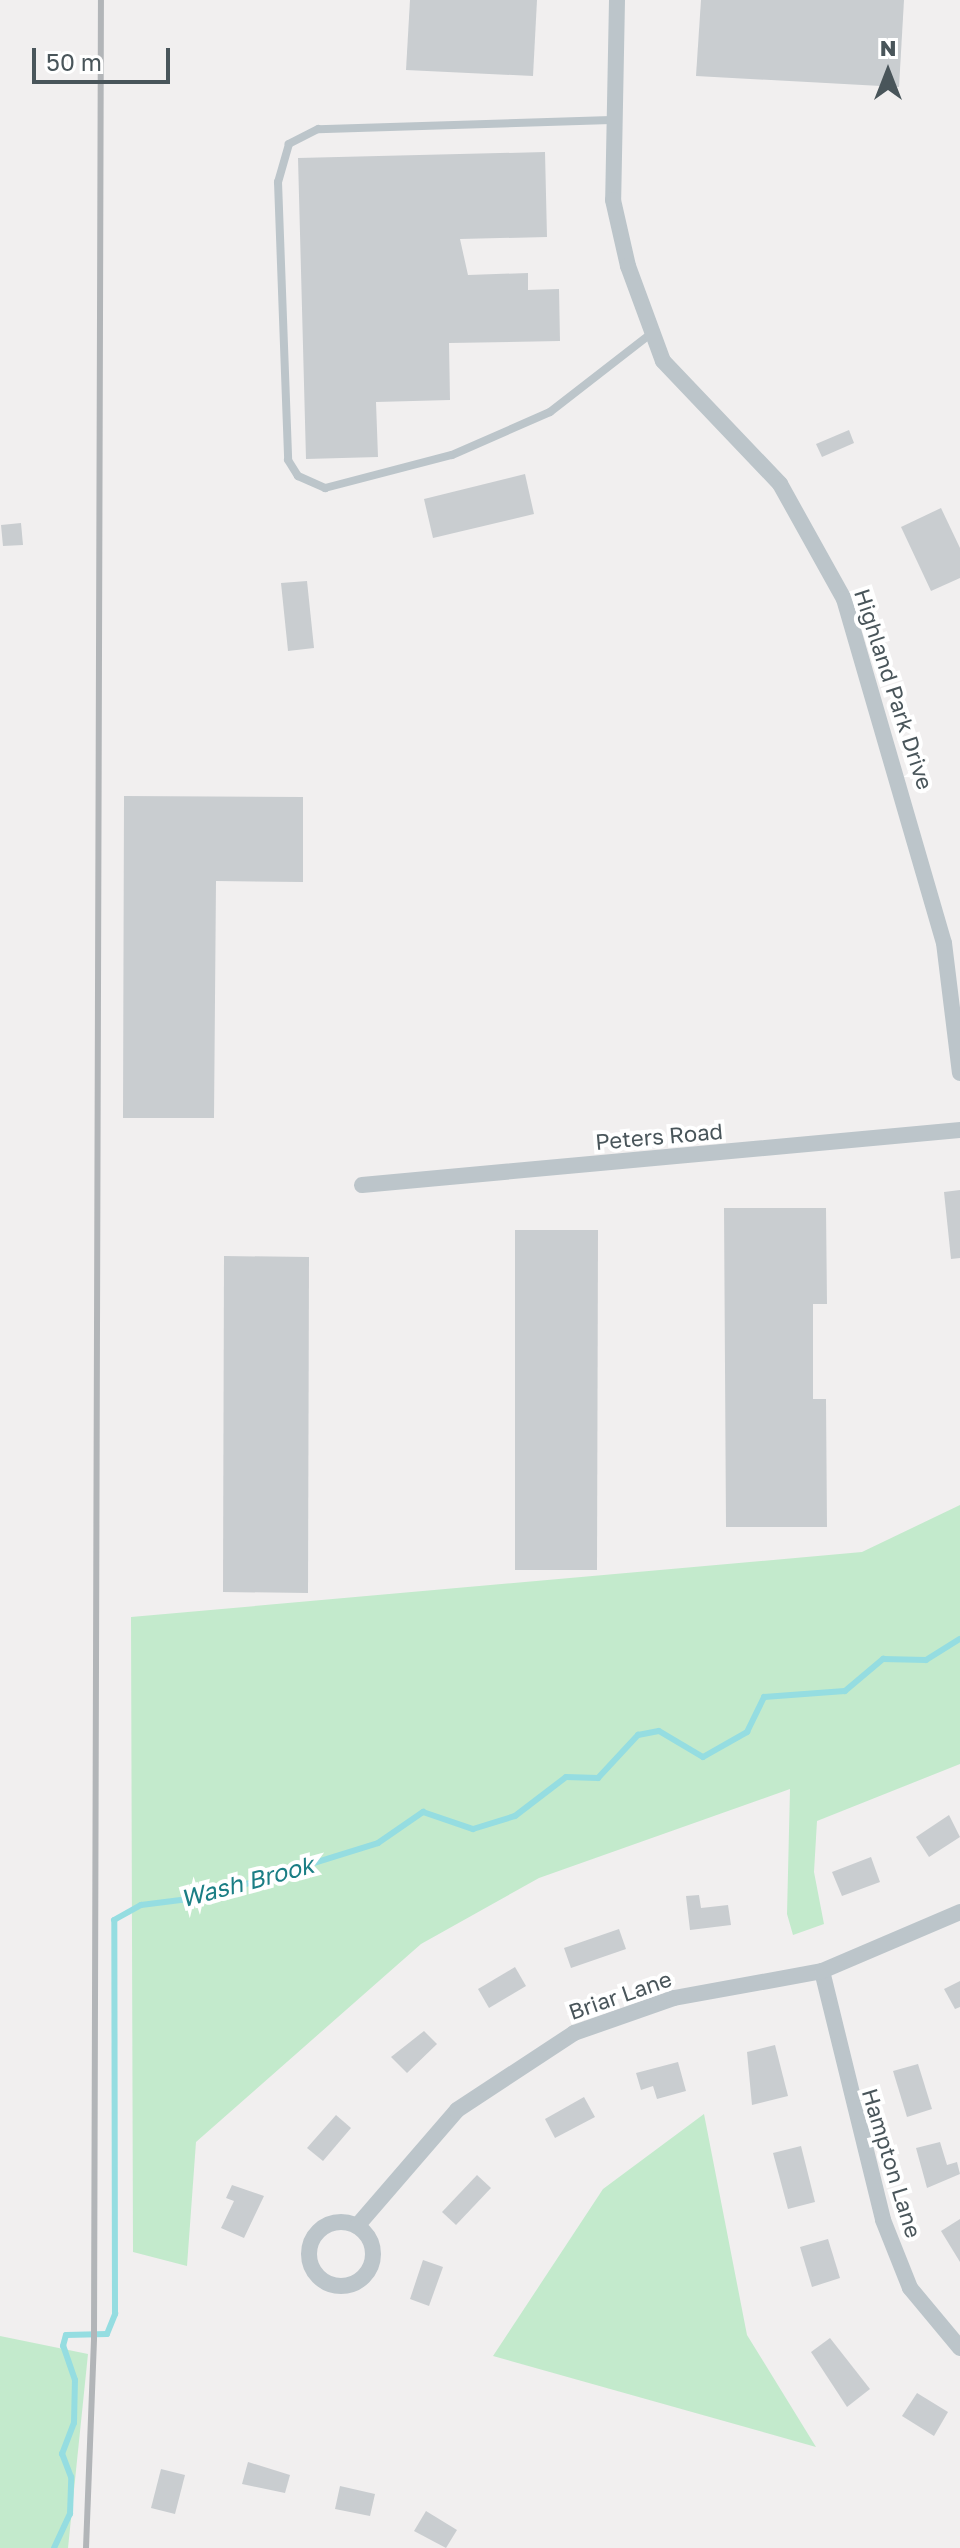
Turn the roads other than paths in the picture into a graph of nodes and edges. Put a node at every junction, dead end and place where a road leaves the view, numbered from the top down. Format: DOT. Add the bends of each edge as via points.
graph roads {
  1 [pos="617,0"];
  2 [pos="611,120"];
  3 [pos="653,333"];
  4 [pos="960,1073"];
  5 [pos="960,1130"];
  6 [pos="362,1185"];
  7 [pos="960,1912"];
  8 [pos="822,1971"];
  9 [pos="357,2226"];
  10 [pos="960,2348"];
  1 -- 2 [label="street, Highland Park Drive"];
  2 -- 3 [label="street, Highland Park Drive" via="613,200"];
  2 -- 3 [label="lane" via="318,129 289,144 279,171 288,460 298,476 325,488 452,455 550,412"];
  3 -- 4 [label="street, Highland Park Drive" via="663,361 780,484 844,599 944,943"];
  5 -- 6 [label="street, Peters Road"];
  7 -- 8 [label="street, Briar Lane"];
  8 -- 9 [label="street, Briar Lane" via="674,1998 574,2033 457,2110"];
  8 -- 10 [label="street, Hampton Lane" via="883,2220 910,2288"];
}
